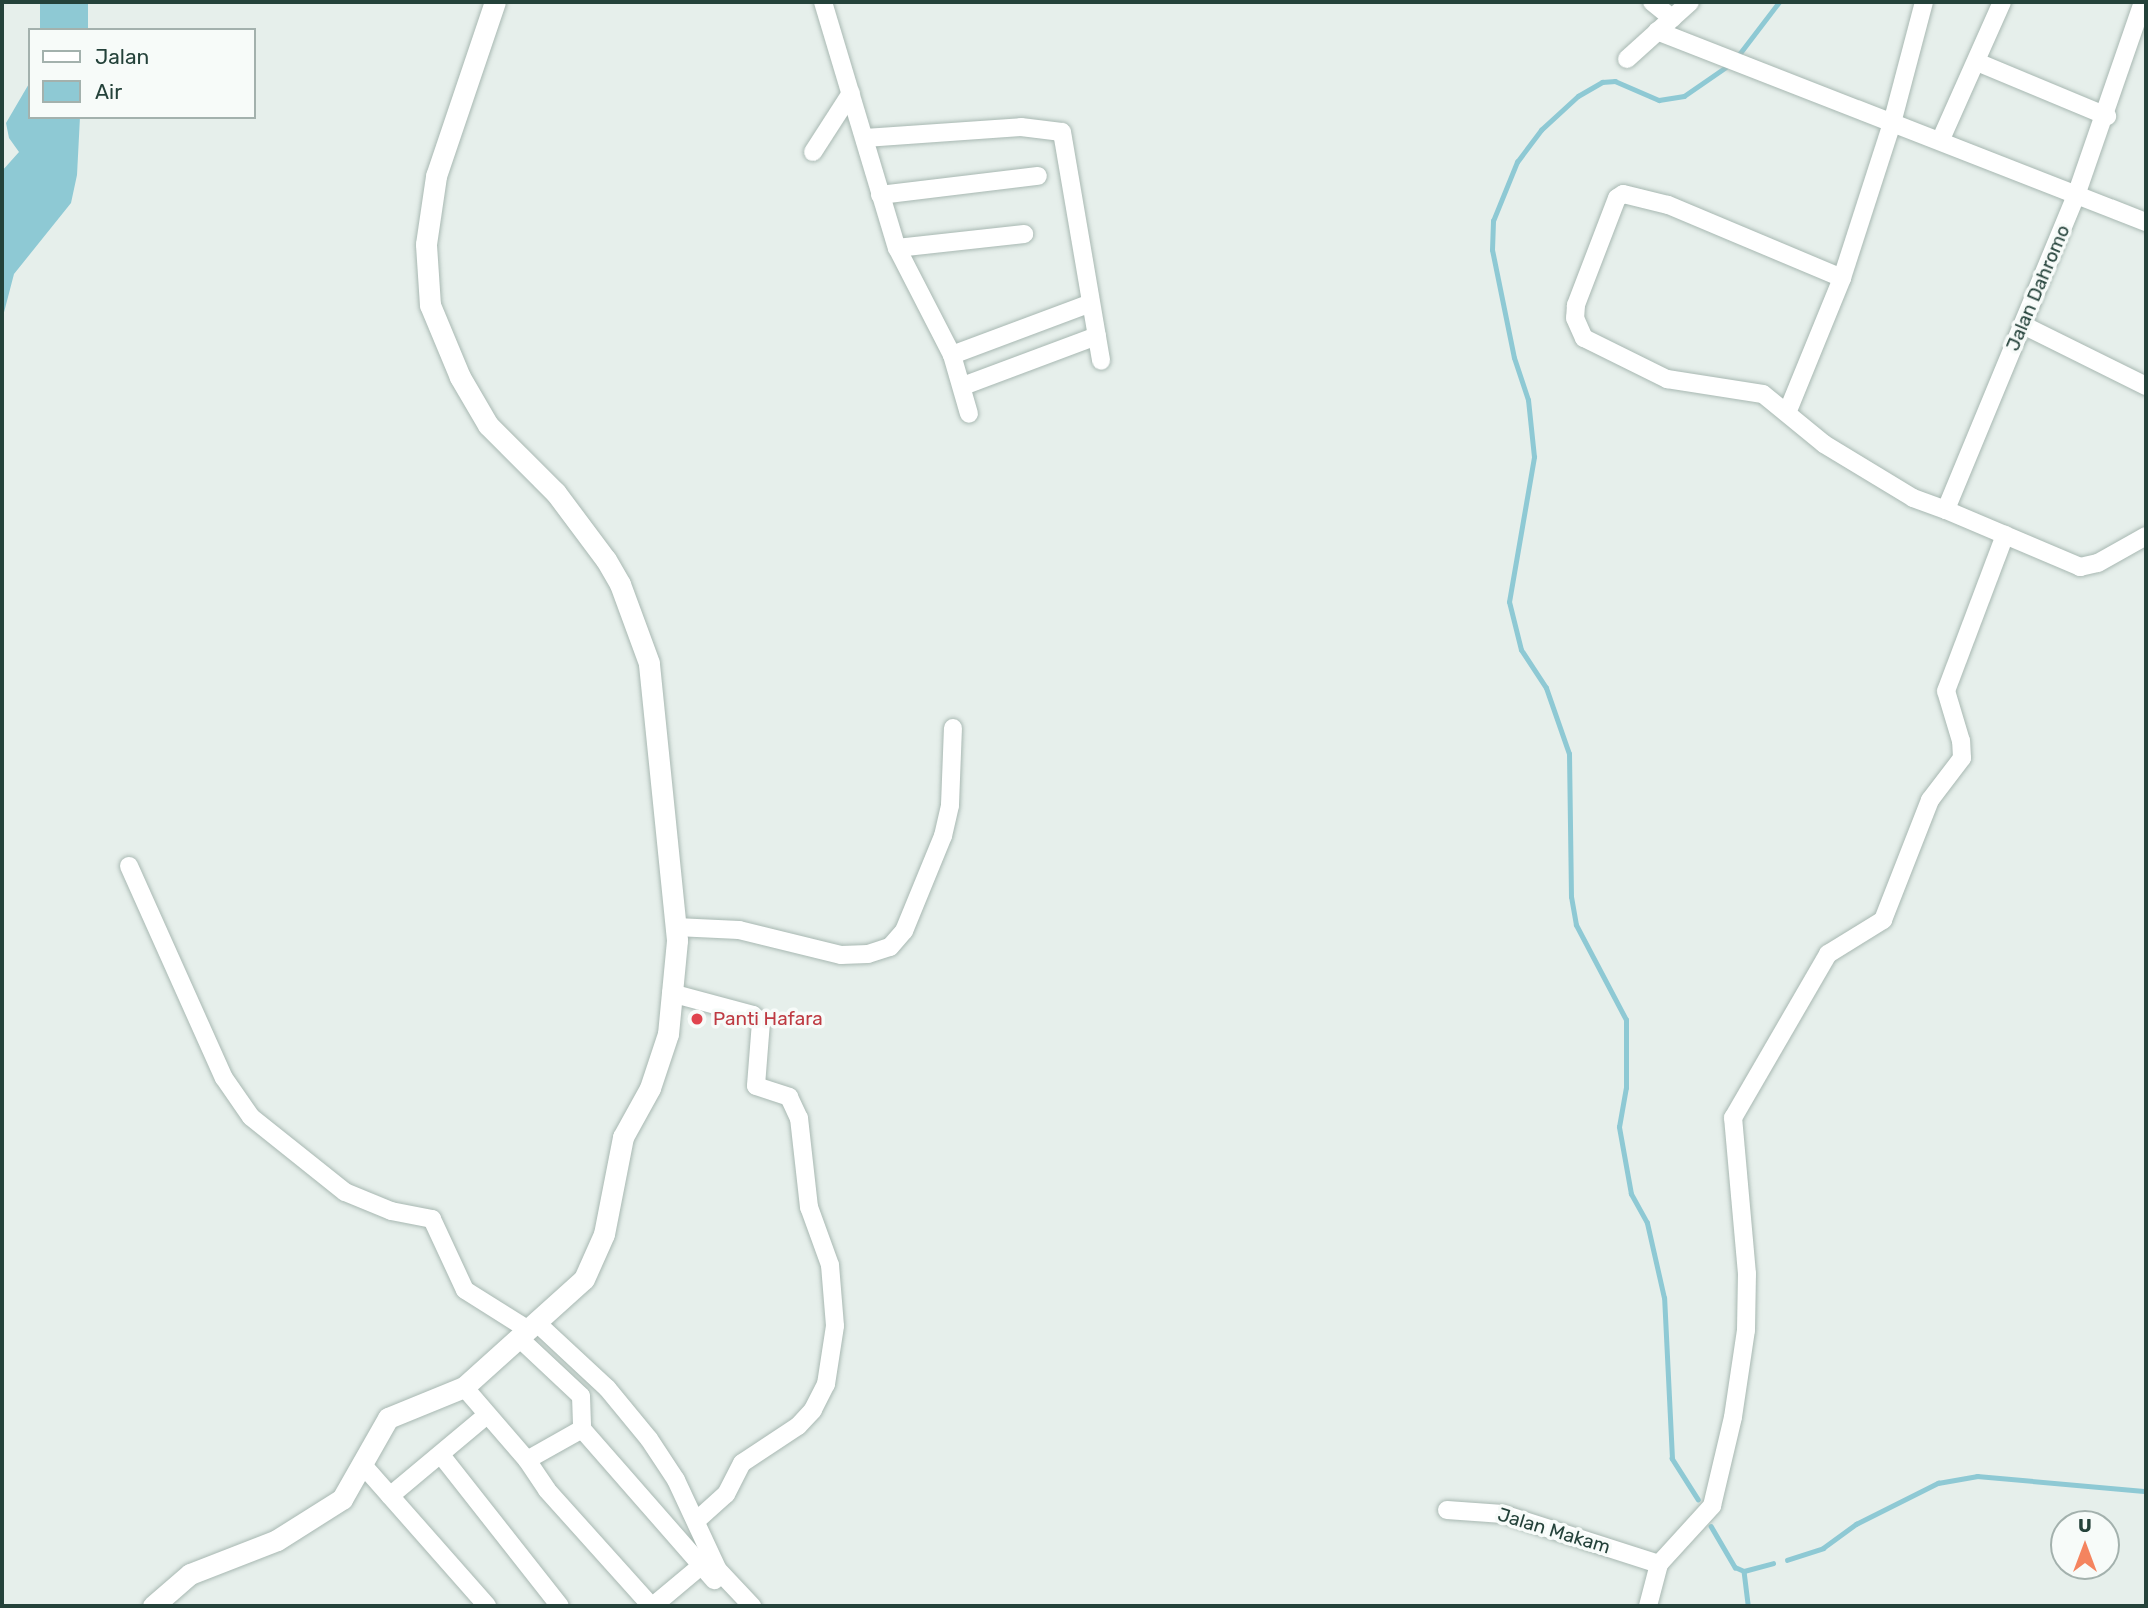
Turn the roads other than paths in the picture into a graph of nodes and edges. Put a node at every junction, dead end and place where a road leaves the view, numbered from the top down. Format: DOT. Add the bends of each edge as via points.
graph roads {
  1 [pos="495,2"];
  2 [pos="824,2"];
  3 [pos="1652,2"];
  4 [pos="1690,2"];
  5 [pos="1924,2"];
  6 [pos="2002,2"];
  7 [pos="2143,2"];
  8 [pos="1672,18"];
  9 [pos="1657,32"];
  10 [pos="1627,59"];
  11 [pos="1977,62"];
  12 [pos="851,93"];
  13 [pos="2107,116"];
  14 [pos="1892,123"];
  15 [pos="865,138"];
  16 [pos="1941,139"];
  17 [pos="813,152"];
  18 [pos="1038,176"];
  19 [pos="2077,193"];
  20 [pos="880,195"];
  21 [pos="2146,222"];
  22 [pos="1024,234"];
  23 [pos="897,248"];
  24 [pos="1842,278"];
  25 [pos="1091,303"];
  26 [pos="2023,325"];
  27 [pos="1097,336"];
  28 [pos="952,355"];
  29 [pos="1101,361"];
  30 [pos="963,386"];
  31 [pos="2146,386"];
  32 [pos="1787,413"];
  33 [pos="969,414"];
  34 [pos="1946,510"];
  35 [pos="2005,535"];
  36 [pos="2146,536"];
  37 [pos="953,728"];
  38 [pos="129,866"];
  39 [pos="676,927"];
  40 [pos="671,993"];
  41 [pos="527,1330"];
  42 [pos="464,1387"];
  43 [pos="488,1415"];
  44 [pos="582,1429"];
  45 [pos="441,1455"];
  46 [pos="527,1460"];
  47 [pos="362,1464"];
  48 [pos="390,1496"];
  49 [pos="1447,1510"];
  50 [pos="697,1520"];
  51 [pos="1659,1564"];
  52 [pos="702,1565"];
  53 [pos="153,1606"];
  54 [pos="487,1606"];
  55 [pos="560,1606"];
  56 [pos="652,1606"];
  57 [pos="737,1606"];
  58 [pos="752,1606"];
  59 [pos="1648,1606"];
  1 -- 39 [label="street" via="433,186 426,244 430,305 460,377 488,425 556,493 620,584 649,663"];
  2 -- 12 [label="street"];
  3 -- 8 [label="street"];
  4 -- 8 [label="street"];
  5 -- 14 [label="street"];
  6 -- 11 [label="street"];
  7 -- 13 [label="street, Jalan Dahromo"];
  8 -- 9 [label="street"];
  9 -- 10 [label="street"];
  9 -- 14 [label="street"];
  11 -- 13 [label="street"];
  11 -- 16 [label="street"];
  12 -- 15 [label="street"];
  12 -- 17 [label="street"];
  13 -- 19 [label="street, Jalan Dahromo"];
  14 -- 16 [label="street"];
  14 -- 24 [label="street"];
  15 -- 20 [label="street"];
  15 -- 25 [label="street" via="1021,127 1062,132"];
  16 -- 19 [label="street"];
  18 -- 20 [label="street"];
  19 -- 21 [label="street"];
  19 -- 26 [label="street, Jalan Dahromo"];
  20 -- 23 [label="street"];
  22 -- 23 [label="street"];
  23 -- 28 [label="street"];
  24 -- 32 [label="street"];
  24 -- 32 [label="street" via="1668,205 1627,194 1617,198 1576,305 1584,338 1667,379 1763,394"];
  25 -- 27 [label="street"];
  25 -- 28 [label="street"];
  26 -- 31 [label="street"];
  26 -- 34 [label="street, Jalan Dahromo"];
  27 -- 29 [label="street"];
  27 -- 30 [label="street"];
  28 -- 30 [label="street"];
  30 -- 33 [label="street"];
  32 -- 34 [label="street" via="1824,444 1899,490"];
  34 -- 35 [label="street"];
  35 -- 36 [label="street" via="2080,567 2098,563"];
  35 -- 51 [label="street" via="1946,691 1962,758 1930,800 1883,920 1828,954 1733,1118 1747,1274 1746,1330 1733,1417 1712,1506"];
  37 -- 39 [label="street" via="950,805 943,836 904,931 890,947 841,955 738,930"];
  38 -- 41 [label="street" via="224,1078 251,1118 345,1192 390,1211 432,1219 465,1290"];
  39 -- 40 [label="street"];
  40 -- 41 [label="street" via="668,1034 650,1088 622,1137 604,1234 592,1269"];
  40 -- 50 [label="street" via="753,1015 761,1022 756,1086 789,1097 799,1118 809,1207 830,1265 835,1326 829,1371 813,1410 798,1426 742,1463 726,1494"];
  41 -- 42 [label="street"];
  41 -- 44 [label="street" via="580,1396"];
  41 -- 50 [label="street" via="607,1388 649,1439"];
  42 -- 43 [label="street"];
  42 -- 47 [label="street" via="388,1418"];
  43 -- 45 [label="street"];
  43 -- 46 [label="street"];
  44 -- 46 [label="street"];
  44 -- 52 [label="street"];
  45 -- 48 [label="street"];
  45 -- 55 [label="street"];
  46 -- 56 [label="street" via="547,1490"];
  47 -- 48 [label="street"];
  47 -- 53 [label="street" via="342,1499 320,1516 277,1540 191,1574"];
  48 -- 54 [label="street"];
  49 -- 51 [label="street, Jalan Makam" via="1503,1514"];
  50 -- 58 [label="street" via="718,1570"];
  51 -- 59 [label="street"];
  52 -- 56 [label="street"];
  52 -- 57 [label="street"];
}
